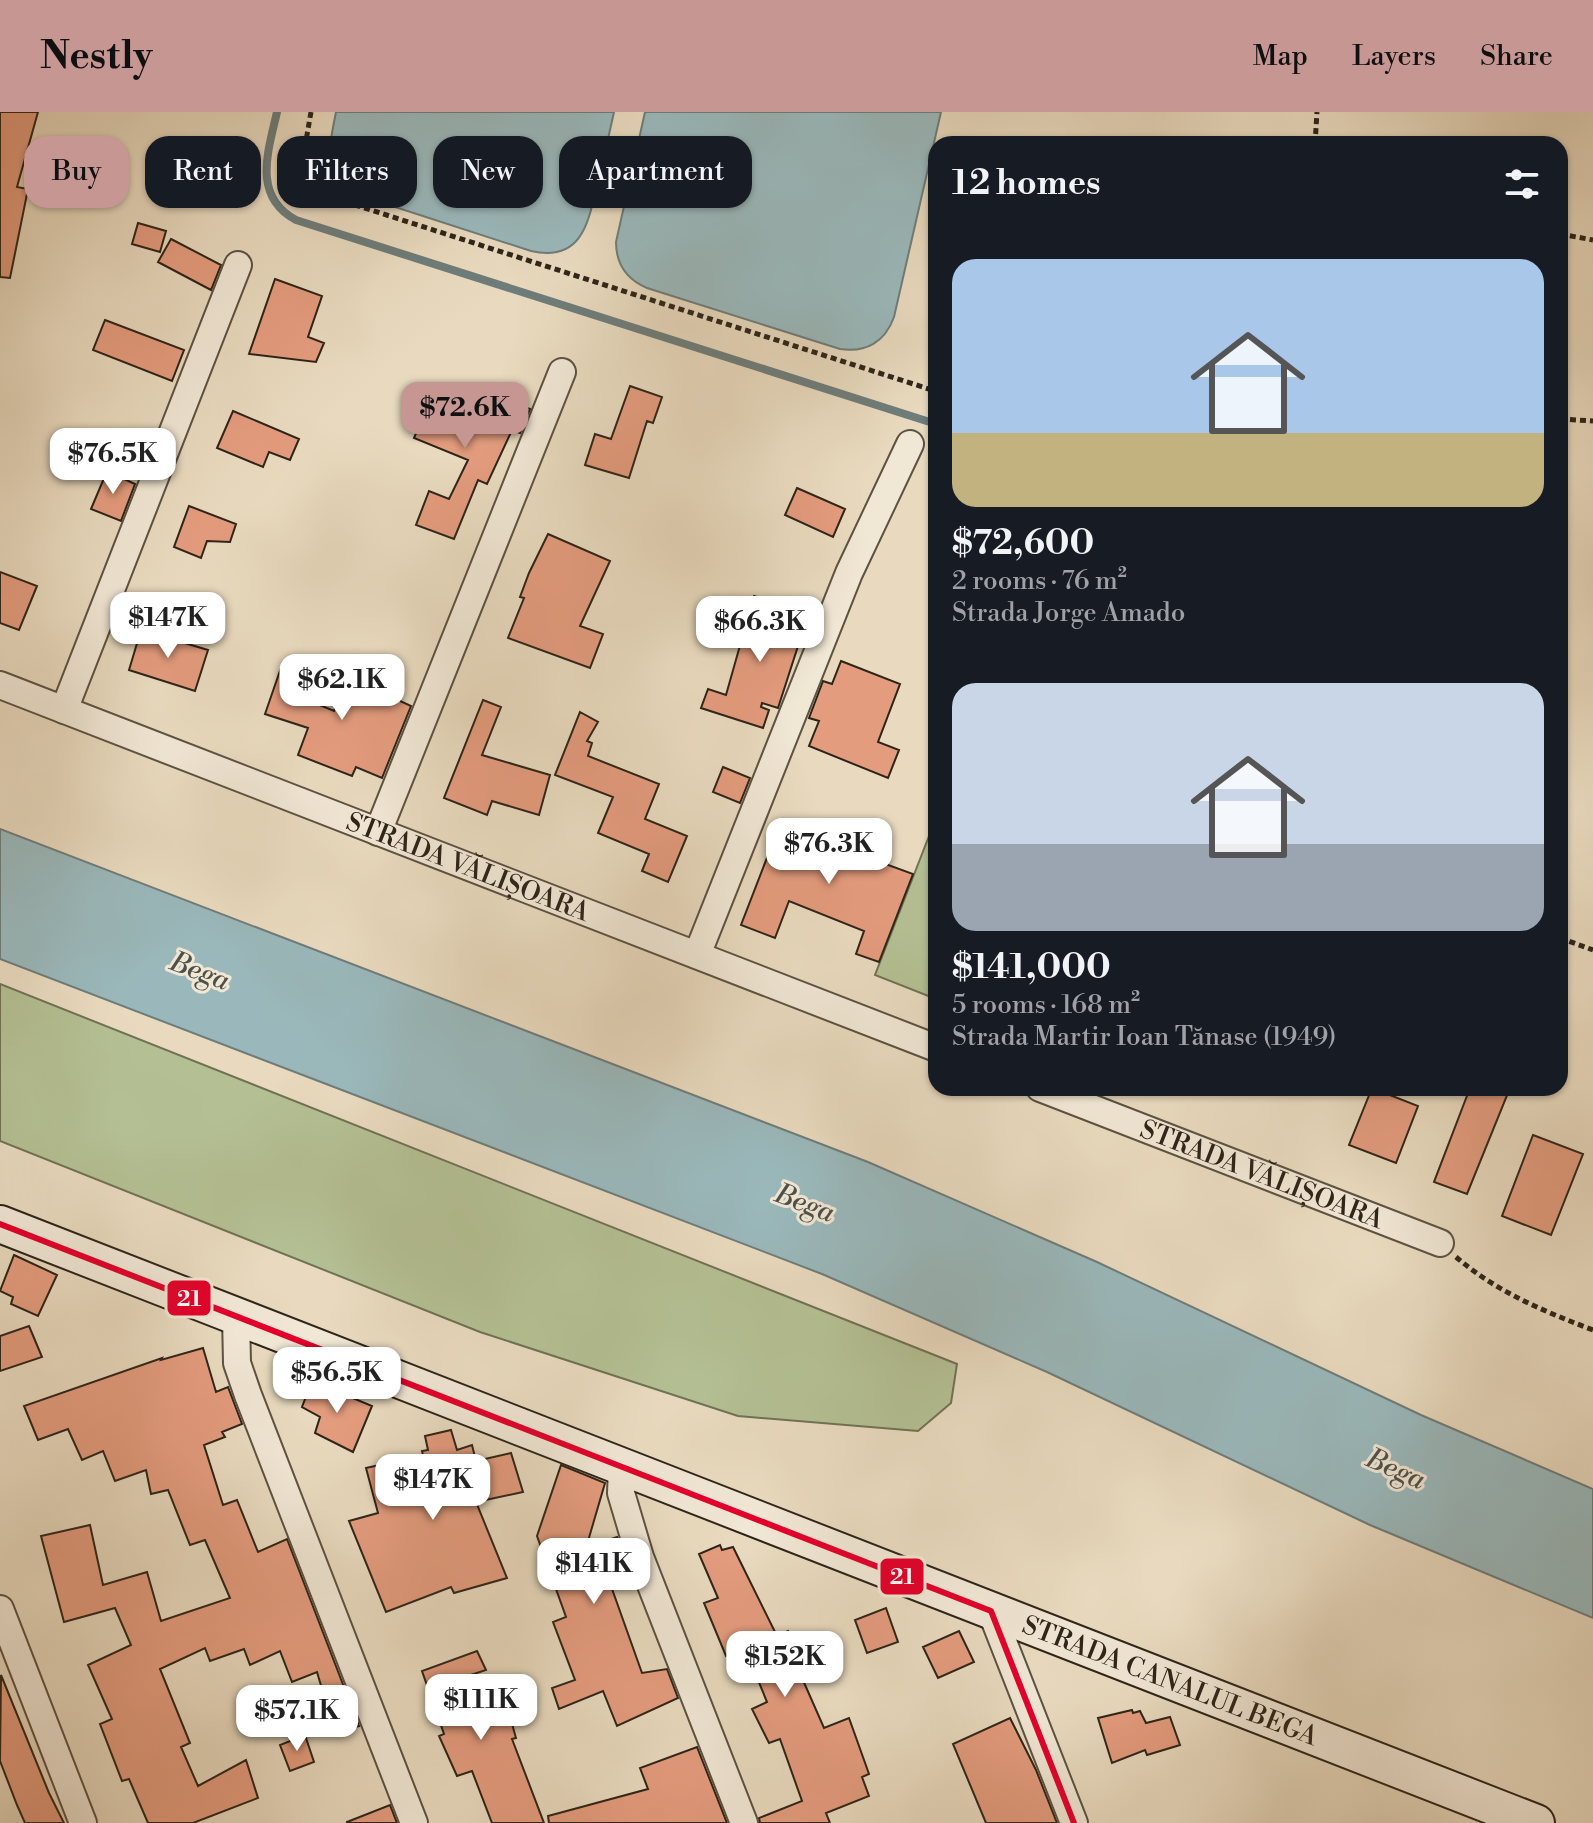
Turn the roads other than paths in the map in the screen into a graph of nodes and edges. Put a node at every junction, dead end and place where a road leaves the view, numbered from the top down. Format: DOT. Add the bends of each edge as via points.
graph roads {
  1 [pos="238,265"];
  2 [pos="562,372"];
  3 [pos="910,444"];
  4 [pos="0,685"];
  5 [pos="64,710"];
  6 [pos="378,832"];
  7 [pos="697,955"];
  8 [pos="928,1045"];
  9 [pos="1061,1096"];
  10 [pos="0,1224"];
  11 [pos="1440,1243"];
  12 [pos="236,1316"];
  13 [pos="622,1467"];
  14 [pos="0,1609"];
  15 [pos="991,1611"];
  16 [pos="83,1823"];
  17 [pos="414,1823"];
  18 [pos="744,1823"];
  19 [pos="1074,1823"];
  20 [pos="1536,1823"];
  1 -- 5 [label="street"];
  2 -- 6 [label="street"];
  3 -- 7 [label="street" via="849,573"];
  4 -- 5 [label="street, STRADA VĂLIȘOARA"];
  5 -- 6 [label="street, STRADA VĂLIȘOARA"];
  6 -- 7 [label="street, STRADA VĂLIȘOARA"];
  7 -- 8 [label="street, STRADA VĂLIȘOARA"];
  9 -- 11 [label="street, STRADA VĂLIȘOARA"];
  10 -- 12 [label="street, STRADA CANALUL BEGA"];
  12 -- 13 [label="street, STRADA CANALUL BEGA"];
  12 -- 17 [label="street" via="235,1350 244,1385"];
  13 -- 15 [label="street, STRADA CANALUL BEGA"];
  13 -- 18 [label="street" via="626,1515"];
  14 -- 16 [label="street"];
  15 -- 19 [label="street"];
  15 -- 20 [label="street, STRADA CANALUL BEGA"];
}
